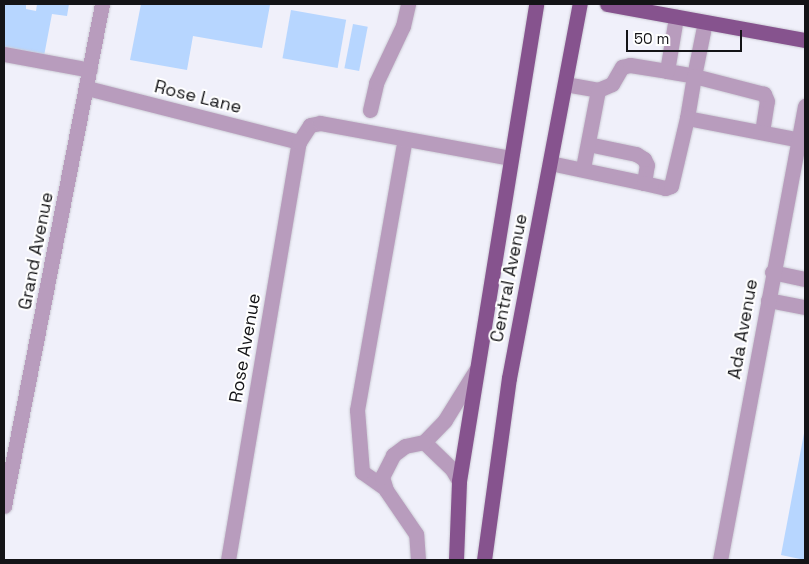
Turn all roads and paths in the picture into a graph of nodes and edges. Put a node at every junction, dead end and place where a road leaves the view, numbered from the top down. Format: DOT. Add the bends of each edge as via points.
graph roads {
  1 [pos="102,4"];
  2 [pos="408,4"];
  3 [pos="536,4"];
  4 [pos="580,4"];
  5 [pos="607,4"];
  6 [pos="676,16"];
  7 [pos="705,22"];
  8 [pos="805,40"];
  9 [pos="4,54"];
  10 [pos="90,70"];
  11 [pos="667,71"];
  12 [pos="694,76"];
  13 [pos="565,84"];
  14 [pos="88,88"];
  15 [pos="598,90"];
  16 [pos="805,106"];
  17 [pos="370,110"];
  18 [pos="687,118"];
  19 [pos="762,132"];
  20 [pos="405,139"];
  21 [pos="800,140"];
  22 [pos="299,142"];
  23 [pos="588,144"];
  24 [pos="511,158"];
  25 [pos="550,163"];
  26 [pos="584,168"];
  27 [pos="799,176"];
  28 [pos="644,183"];
  29 [pos="772,272"];
  30 [pos="805,279"];
  31 [pos="768,300"];
  32 [pos="805,307"];
  33 [pos="476,370"];
  34 [pos="424,442"];
  35 [pos="459,481"];
  36 [pos="385,488"];
  37 [pos="4,506"];
  38 [pos="228,560"];
  39 [pos="418,560"];
  40 [pos="456,560"];
  41 [pos="484,560"];
  42 [pos="720,560"];
  1 -- 10 [label="street, Grand Avenue"];
  2 -- 17 [label="street" via="403,26 382,69"];
  3 -- 24 [label="main road, Central Avenue"];
  4 -- 13 [label="main road, Central Avenue"];
  5 -- 6 [label="main road"];
  6 -- 7 [label="main road"];
  6 -- 11 [label="street"];
  7 -- 8 [label="main road"];
  7 -- 12 [label="street"];
  9 -- 10 [label="street"];
  10 -- 14 [label="street, Grand Avenue"];
  11 -- 12 [label="street"];
  11 -- 15 [label="street" via="630,64 622,67 612,84"];
  12 -- 18 [label="street"];
  12 -- 19 [label="street" via="764,94 767,101"];
  13 -- 15 [label="street"];
  13 -- 25 [label="main road, Central Avenue"];
  14 -- 22 [label="street, Rose Lane"];
  14 -- 37 [label="street, Grand Avenue"];
  15 -- 23 [label="street"];
  16 -- 21 [label="street, Ada Avenue"];
  18 -- 19 [label="street"];
  18 -- 28 [label="street" via="671,186 665,188"];
  19 -- 21 [label="street"];
  20 -- 22 [label="street" via="320,123 310,125"];
  20 -- 24 [label="street"];
  20 -- 36 [label="street" via="357,410 362,472"];
  21 -- 27 [label="street, Ada Avenue"];
  22 -- 38 [label="street, Rose Avenue"];
  23 -- 26 [label="street"];
  23 -- 28 [label="street" via="636,154 644,159 647,165"];
  24 -- 33 [label="main road, Central Avenue"];
  25 -- 26 [label="street"];
  25 -- 41 [label="main road, Central Avenue" via="508,378"];
  26 -- 28 [label="street"];
  27 -- 29 [label="street, Ada Avenue"];
  29 -- 30 [label="street"];
  29 -- 31 [label="street, Ada Avenue"];
  31 -- 32 [label="street"];
  31 -- 42 [label="street, Ada Avenue"];
  33 -- 34 [label="street" via="445,420"];
  33 -- 35 [label="main road, Central Avenue"];
  34 -- 35 [label="street" via="452,469"];
  34 -- 36 [label="street" via="405,446 393,454 382,477"];
  35 -- 40 [label="main road, Central Avenue"];
  36 -- 39 [label="street" via="416,534"];
}
